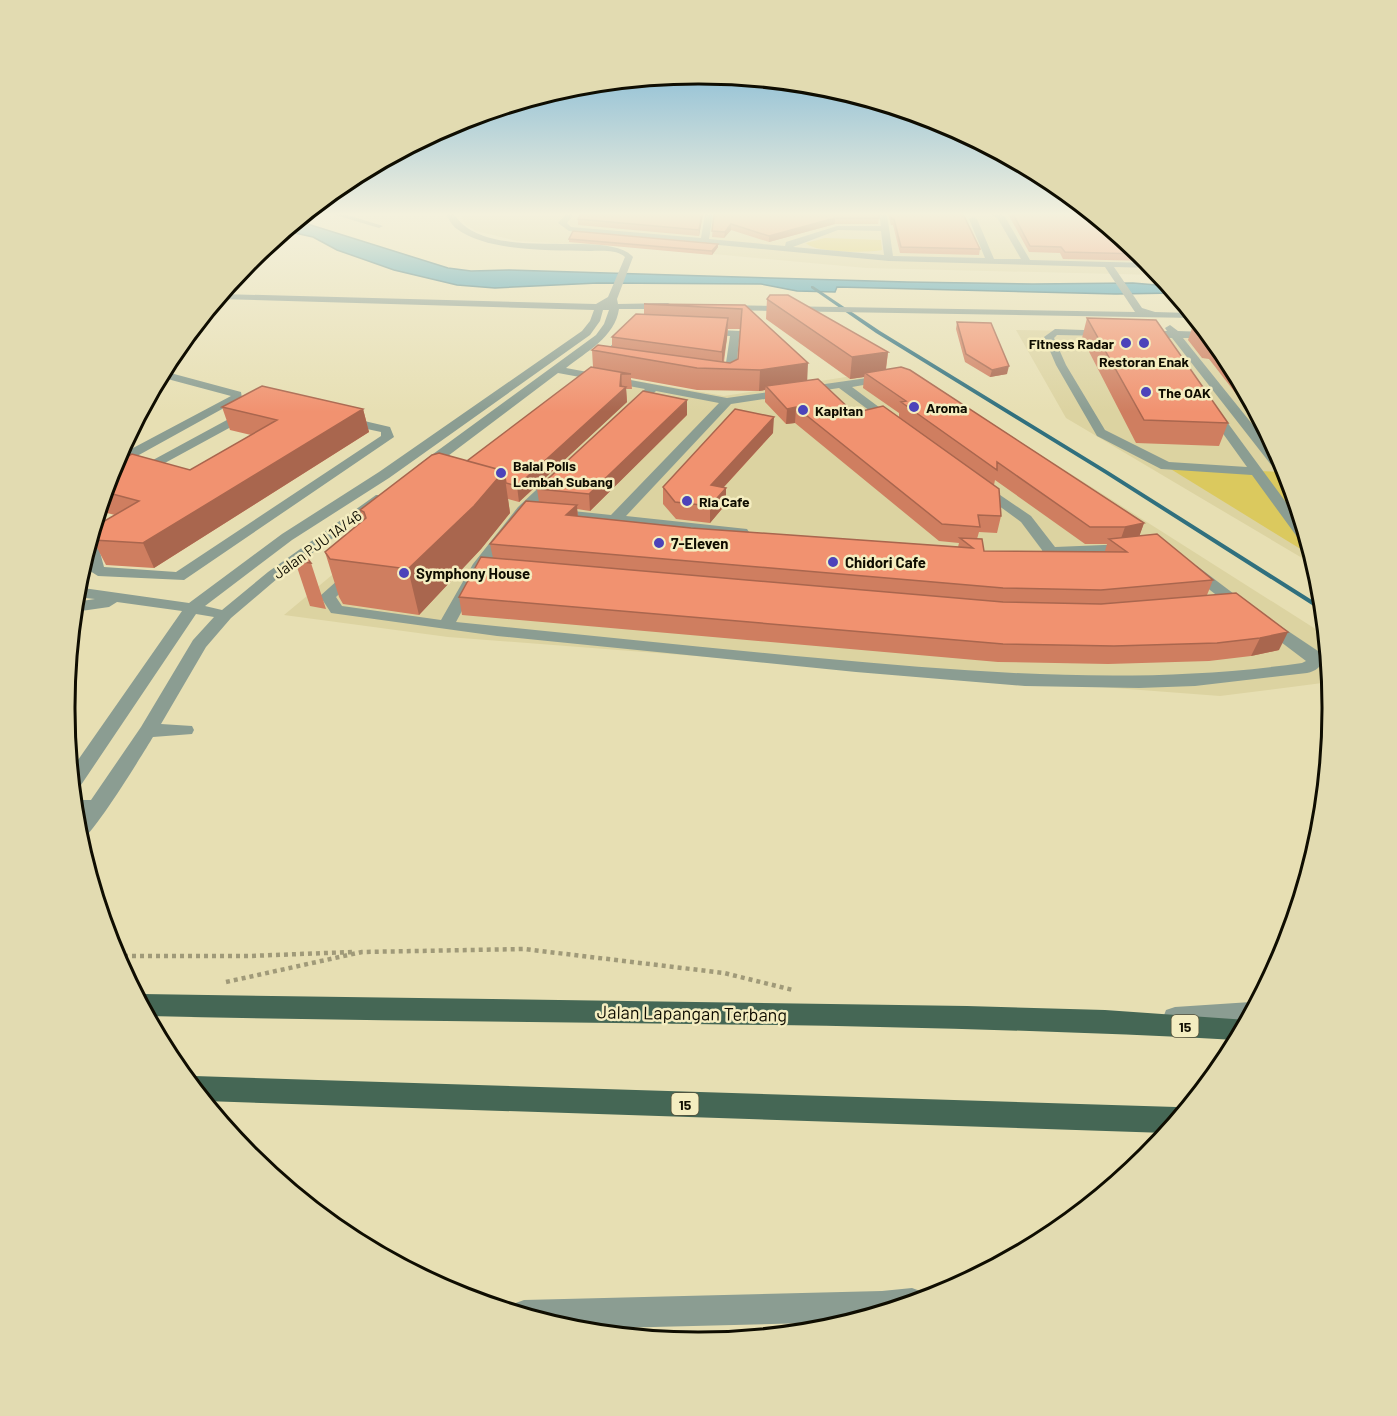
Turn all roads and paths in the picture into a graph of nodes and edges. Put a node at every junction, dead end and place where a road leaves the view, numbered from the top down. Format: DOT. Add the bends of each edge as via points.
graph roads {
  1 [pos="622,280"];
  2 [pos="1117,280"];
  3 [pos="230,297"];
  4 [pos="613,306"];
  5 [pos="599,307"];
  6 [pos="716,310"];
  7 [pos="1136,310"];
  8 [pos="879,313"];
  9 [pos="1183,317"];
  10 [pos="1156,318"];
  11 [pos="1188,322"];
  12 [pos="1157,334"];
  13 [pos="1174,334"];
  14 [pos="1198,335"];
  15 [pos="1168,349"];
  16 [pos="578,352"];
  17 [pos="604,358"];
  18 [pos="555,369"];
  19 [pos="171,376"];
  20 [pos="899,377"];
  21 [pos="842,385"];
  22 [pos="653,388"];
  23 [pos="727,401"];
  24 [pos="1206,401"];
  25 [pos="257,407"];
  26 [pos="332,417"];
  27 [pos="618,420"];
  28 [pos="900,427"];
  29 [pos="1266,449"];
  30 [pos="128,455"];
  31 [pos="566,469"];
  32 [pos="1256,471"];
  33 [pos="384,475"];
  34 [pos="968,477"];
  35 [pos="126,478"];
  36 [pos="406,480"];
  37 [pos="517,508"];
  38 [pos="280,512"];
  39 [pos="313,520"];
  40 [pos="614,520"];
  41 [pos="1293,522"];
  42 [pos="257,527"];
  43 [pos="754,534"];
  44 [pos="287,537"];
  45 [pos="1139,546"];
  46 [pos="311,547"];
  47 [pos="331,552"];
  48 [pos="1030,552"];
  49 [pos="1052,552"];
  50 [pos="94,556"];
  51 [pos="1176,557"];
  52 [pos="361,567"];
  53 [pos="478,567"];
  54 [pos="501,569"];
  55 [pos="86,593"];
  56 [pos="125,599"];
  57 [pos="1236,603"];
  58 [pos="84,605"];
  59 [pos="1213,605"];
  60 [pos="192,608"];
  61 [pos="225,615"];
  62 [pos="446,626"];
  63 [pos="185,730"];
  64 [pos="148,731"];
  65 [pos="78,774"];
  66 [pos="83,807"];
  67 [pos="98,807"];
  68 [pos="86,823"];
  69 [pos="363,952"];
  70 [pos="126,956"];
  71 [pos="218,985"];
  72 [pos="803,993"];
  73 [pos="151,1005"];
  74 [pos="1242,1014"];
  75 [pos="1128,1022"];
  76 [pos="1233,1028"];
  77 [pos="204,1088"];
  78 [pos="1166,1120"];
  79 [pos="868,1307"];
  80 [pos="554,1314"];
  1 -- 4 [label="street, Jalan PJU 1A/46"];
  2 -- 7 [label="street"];
  3 -- 5 [label="street"];
  4 -- 4 [label="street" via="634,310 682,309"];
  4 -- 5 [label="street"];
  4 -- 16 [label="street, Jalan PJU 1A/46" via="600,337"];
  5 -- 33 [label="street, Jalan PJU 1A/46" via="586,333"];
  6 -- 8 [label="street"];
  7 -- 8 [label="street"];
  7 -- 10 [label="street"];
  8 -- 10 [label="street"];
  9 -- 10 [label="street"];
  10 -- 11 [label="street"];
  10 -- 12 [label="street"];
  10 -- 13 [label="street"];
  12 -- 13 [label="street"];
  12 -- 15 [label="street"];
  12 -- 32 [label="street" via="1055,332 1049,337 1096,429 1166,466"];
  13 -- 14 [label="street"];
  13 -- 29 [label="street"];
  16 -- 17 [label="street"];
  16 -- 18 [label="street, Jalan PJU 1A/46"];
  17 -- 17 [label="street" via="636,328 736,333 729,380 725,381"];
  18 -- 22 [label="street" via="581,379"];
  18 -- 36 [label="street, Jalan PJU 1A/46"];
  19 -- 30 [label="street" via="237,394 236,398"];
  20 -- 21 [label="street"];
  21 -- 23 [label="street"];
  21 -- 28 [label="street"];
  22 -- 23 [label="street"];
  22 -- 27 [label="street"];
  23 -- 40 [label="street"];
  24 -- 32 [label="street"];
  25 -- 35 [label="street"];
  26 -- 38 [label="street" via="386,430 388,437"];
  31 -- 37 [label="street"];
  32 -- 41 [label="street"];
  33 -- 36 [label="street"];
  33 -- 39 [label="street, Jalan PJU 1A/46"];
  34 -- 49 [label="street" via="1026,519"];
  36 -- 46 [label="street, Jalan PJU 1A/46"];
  37 -- 40 [label="street"];
  37 -- 53 [label="street"];
  38 -- 39 [label="street"];
  38 -- 42 [label="street"];
  39 -- 44 [label="street, Jalan PJU 1A/46"];
  40 -- 43 [label="street"];
  42 -- 44 [label="street"];
  42 -- 50 [label="street" via="179,577 98,571"];
  44 -- 60 [label="street, Jalan PJU 1A/46"];
  45 -- 49 [label="street"];
  46 -- 47 [label="street"];
  46 -- 61 [label="street, Jalan PJU 1A/46"];
  48 -- 49 [label="street"];
  51 -- 57 [label="street"];
  52 -- 62 [label="street" via="328,596 337,610"];
  53 -- 54 [label="street"];
  53 -- 62 [label="street"];
  55 -- 56 [label="street"];
  56 -- 58 [label="street"];
  56 -- 60 [label="street"];
  57 -- 59 [label="street"];
  57 -- 62 [label="street" via="1315,657 1314,663 1307,668 1255,677 1008,681"];
  60 -- 61 [label="street"];
  60 -- 65 [label="street, Jalan PJU 1A/46"];
  61 -- 64 [label="street, Jalan PJU 1A/46" via="199,644"];
  63 -- 64 [label="street"];
  64 -- 67 [label="street, Jalan PJU 1A/46"];
  66 -- 67 [label="street"];
  67 -- 68 [label="street, Jalan PJU 1A/46"];
  69 -- 70 [label="path"];
  69 -- 71 [label="path"];
  69 -- 72 [label="path" via="524,949 724,973"];
  73 -- 75 [label="main road, Jalan Lapangan Terbang / 15" via="840,1014"];
  74 -- 75 [label="street"];
  75 -- 76 [label="main road, Jalan Lapangan Terbang / 15"];
  77 -- 78 [label="main road, 15"];
  79 -- 80 [label="street"];
}
